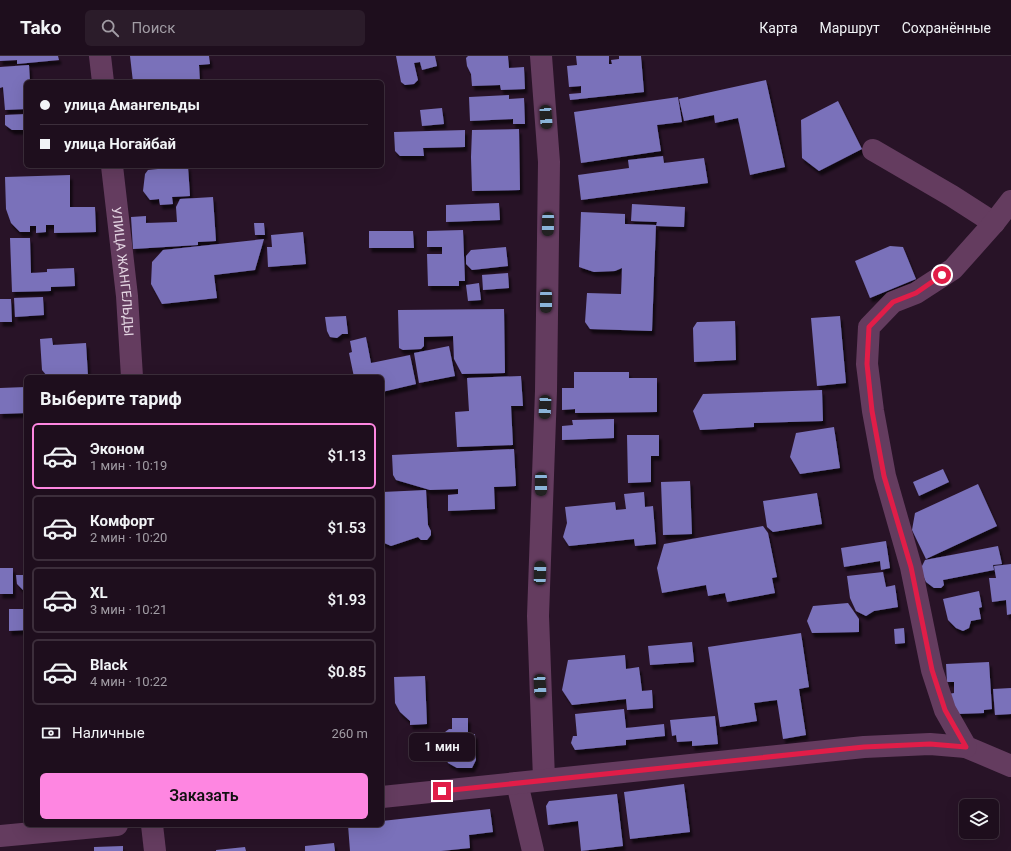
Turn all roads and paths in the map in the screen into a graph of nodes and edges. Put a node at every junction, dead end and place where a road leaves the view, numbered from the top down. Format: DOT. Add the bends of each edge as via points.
graph roads {
  1 [pos="100,56"];
  2 [pos="541,56"];
  3 [pos="103,80"];
  4 [pos="873,150"];
  5 [pos="112,168"];
  6 [pos="1011,201"];
  7 [pos="994,224"];
  8 [pos="132,375"];
  9 [pos="966,747"];
  10 [pos="1011,766"];
  11 [pos="544,779"];
  12 [pos="517,783"];
  13 [pos="384,797"];
  14 [pos="96,827"];
  15 [pos="152,827"];
  16 [pos="0,836"];
  17 [pos="155,851"];
  18 [pos="533,851"];
  1 -- 3 [label="street"];
  2 -- 11 [label="street" via="549,162 546,391 538,616"];
  4 -- 7 [label="street"];
  5 -- 8 [label="street, УЛИЦА ЖАНГЕЛЬДЫ" via="127,296"];
  6 -- 7 [label="street"];
  7 -- 9 [label="street" via="952,269 916,293 893,302 869,327 867,364 872,411 884,476 911,567 932,670 945,710"];
  9 -- 10 [label="street"];
  9 -- 11 [label="street" via="930,744 864,747"];
  11 -- 12 [label="street"];
  12 -- 13 [label="street"];
  12 -- 18 [label="street"];
  14 -- 16 [label="street"];
  15 -- 17 [label="street"];
}
